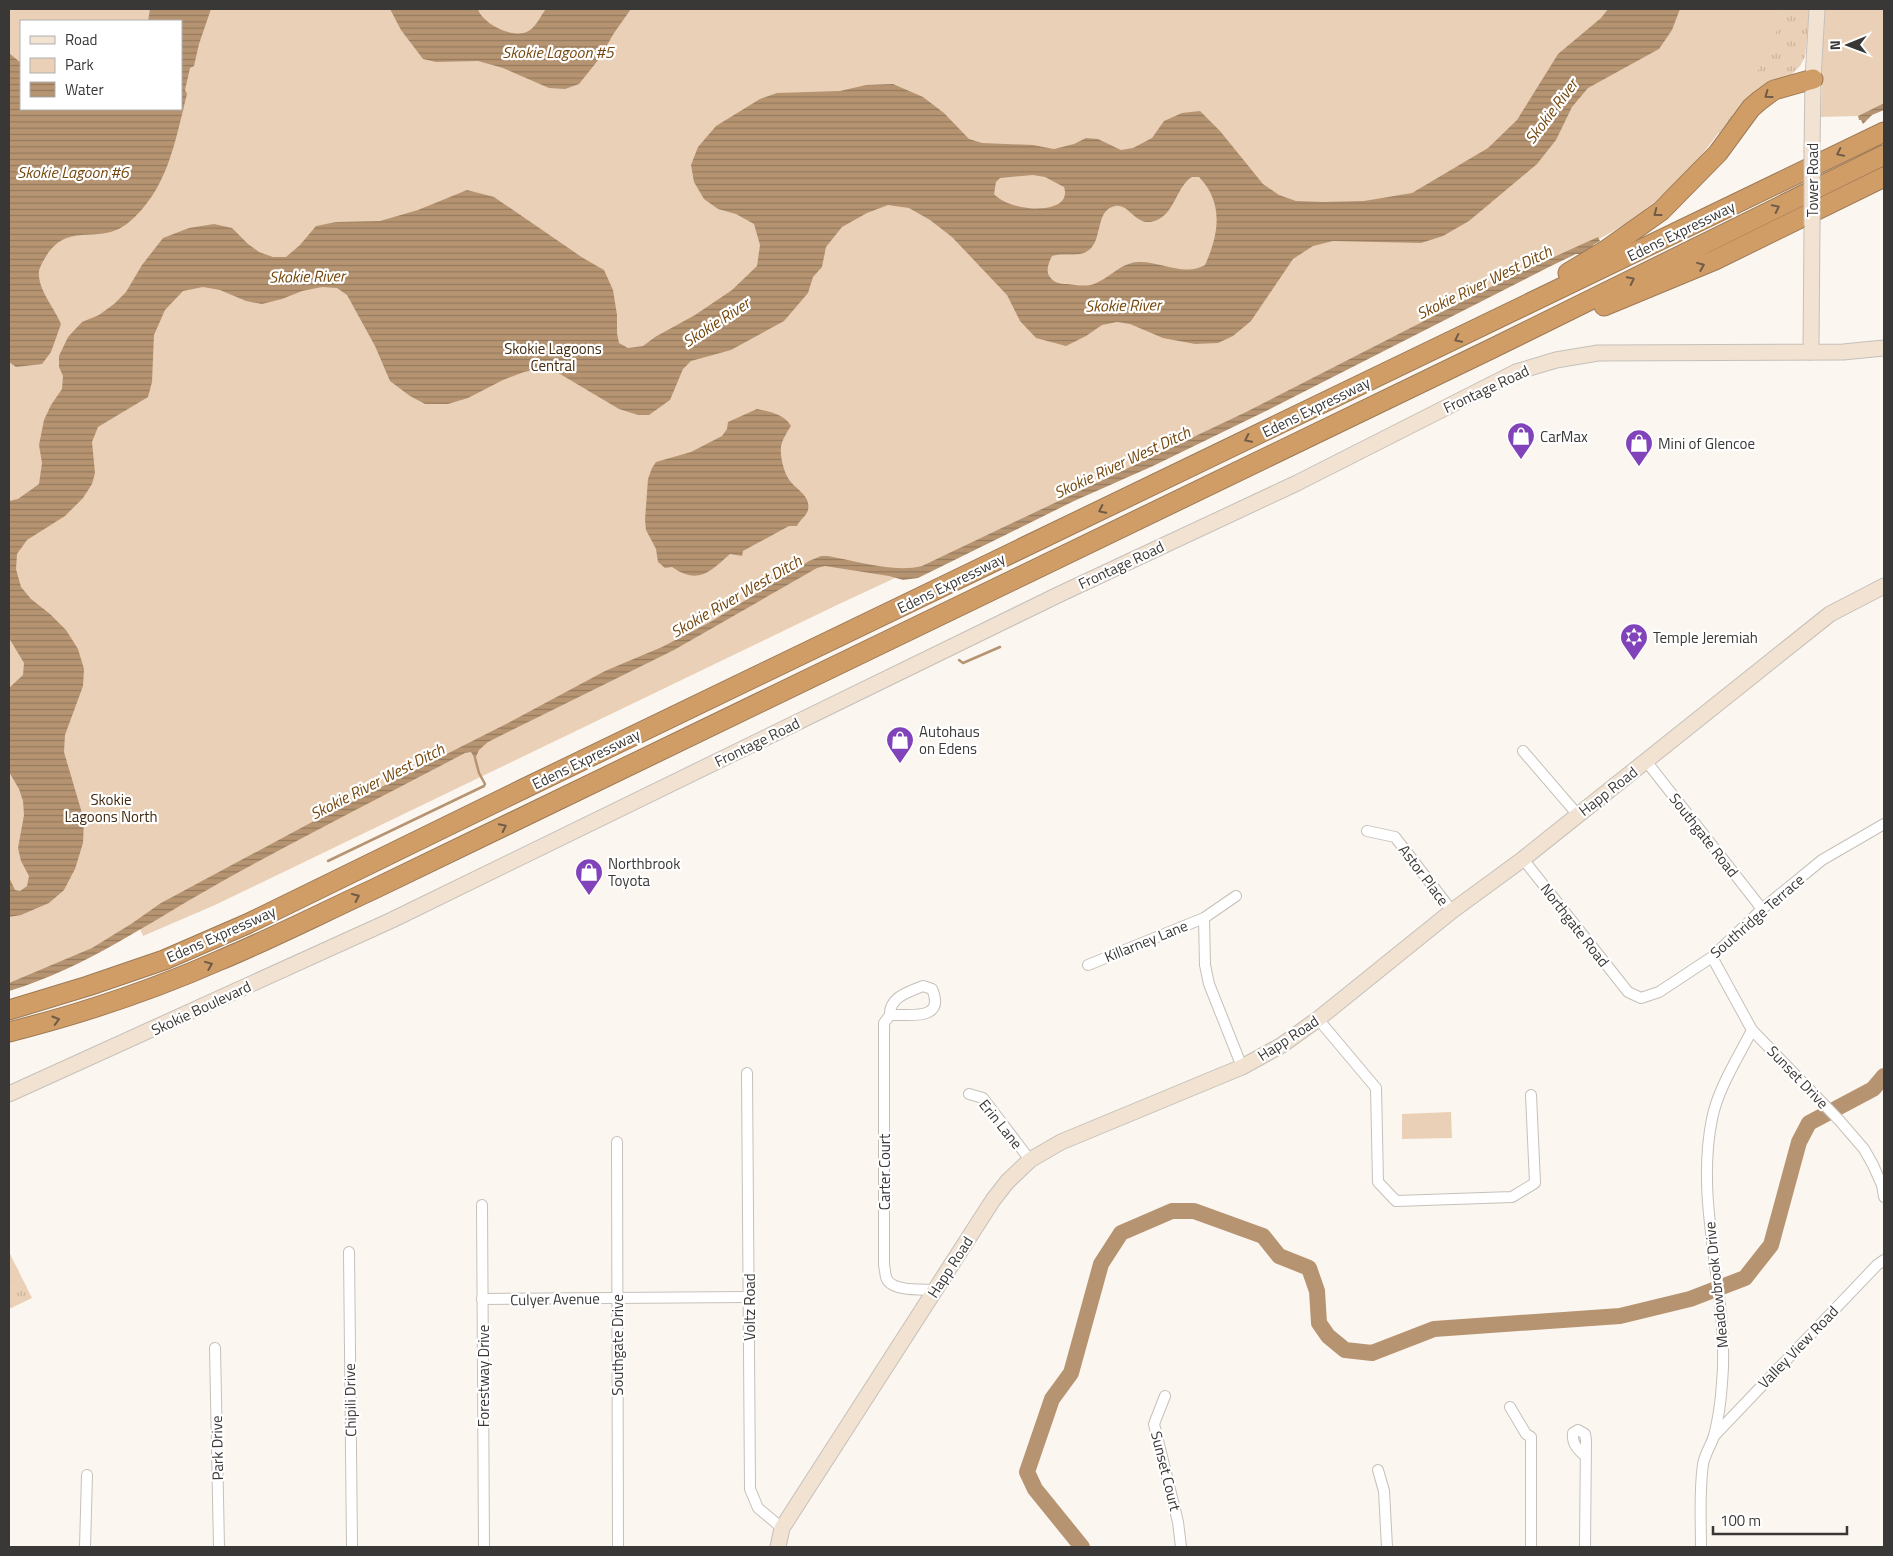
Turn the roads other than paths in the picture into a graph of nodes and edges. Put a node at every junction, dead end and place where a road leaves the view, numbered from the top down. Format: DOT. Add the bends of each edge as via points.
graph roads {
  1 [pos="1817,9"];
  2 [pos="1813,79"];
  3 [pos="1884,132"];
  4 [pos="1884,155"];
  5 [pos="1884,177"];
  6 [pos="1484,326"];
  7 [pos="1493,348"];
  8 [pos="1884,348"];
  9 [pos="1811,352"];
  10 [pos="1884,586"];
  11 [pos="1523,751"];
  12 [pos="1646,761"];
  13 [pos="1578,815"];
  14 [pos="1884,824"];
  15 [pos="1367,831"];
  16 [pos="1523,859"];
  17 [pos="1236,896"];
  18 [pos="1762,909"];
  19 [pos="1452,911"];
  20 [pos="1204,918"];
  21 [pos="392,920"];
  22 [pos="1712,956"];
  23 [pos="1088,965"];
  24 [pos="1628,992"];
  25 [pos="9,1010"];
  26 [pos="890,1015"];
  27 [pos="1318,1019"];
  28 [pos="1752,1030"];
  29 [pos="9,1032"];
  30 [pos="1242,1067"];
  31 [pos="747,1073"];
  32 [pos="9,1094"];
  33 [pos="969,1094"];
  34 [pos="1531,1095"];
  35 [pos="616,1142"];
  36 [pos="1030,1160"];
  37 [pos="1884,1197"];
  38 [pos="482,1205"];
  39 [pos="349,1252"];
  40 [pos="1884,1260"];
  41 [pos="935,1290"];
  42 [pos="748,1297"];
  43 [pos="617,1298"];
  44 [pos="482,1299"];
  45 [pos="215,1348"];
  46 [pos="1165,1396"];
  47 [pos="1510,1407"];
  48 [pos="1714,1436"];
  49 [pos="1585,1456"];
  50 [pos="1378,1470"];
  51 [pos="87,1475"];
  52 [pos="782,1528"];
  53 [pos="86,1547"];
  54 [pos="219,1547"];
  55 [pos="352,1547"];
  56 [pos="484,1547"];
  57 [pos="618,1547"];
  58 [pos="778,1547"];
  59 [pos="1181,1547"];
  60 [pos="1387,1547"];
  61 [pos="1531,1547"];
  62 [pos="1586,1547"];
  63 [pos="1701,1547"];
  1 -- 2 [label="main road, Tower Road"];
  2 -- 6 [label="highway, one-way" via="1767,95 1751,108 1718,153 1661,211 1606,250"];
  2 -- 9 [label="main road, Tower Road, bridge"];
  3 -- 6 [label="highway, Edens Expressway, one-way"];
  7 -- 4 [label="highway, Edens Expressway, one-way"];
  7 -- 5 [label="highway, one-way" via="1716,260"];
  6 -- 25 [label="highway, Edens Expressway, one-way" via="248,924 164,960"];
  29 -- 7 [label="highway, Edens Expressway, one-way" via="134,995 218,961"];
  8 -- 9 [label="main road, Frontage Road"];
  9 -- 21 [label="main road, Frontage Road" via="1598,353 1556,360 1516,372 1297,483 1060,594"];
  10 -- 12 [label="main road, Happ Road" via="1830,614"];
  11 -- 13 [label="street"];
  12 -- 13 [label="main road, Happ Road"];
  12 -- 18 [label="street, Southgate Road"];
  13 -- 16 [label="main road, Happ Road"];
  14 -- 18 [label="street, Southridge Terrace" via="1822,860"];
  15 -- 19 [label="street, Astor Place" via="1395,837"];
  16 -- 19 [label="main road, Happ Road"];
  16 -- 24 [label="street, Northgate Road"];
  17 -- 20 [label="street, Killarney Lane"];
  18 -- 22 [label="street, Southridge Terrace"];
  19 -- 27 [label="main road, Happ Road"];
  20 -- 23 [label="street, Killarney Lane"];
  20 -- 30 [label="street, Killarney Lane" via="1205,966 1209,984"];
  21 -- 32 [label="main road, Skokie Boulevard"];
  22 -- 24 [label="street, Southridge Terrace" via="1659,992 1641,998"];
  22 -- 28 [label="street, Sunset Drive"];
  26 -- 41 [label="street, Carter Court" via="884,1023 886,1279 899,1288"];
  27 -- 30 [label="main road, Happ Road" via="1282,1045"];
  27 -- 34 [label="street" via="1376,1088 1378,1182 1396,1201 1512,1197 1535,1183"];
  28 -- 37 [label="street, Sunset Drive" via="1864,1149"];
  28 -- 48 [label="street, Meadowbrook Drive" via="1712,1118 1706,1159 1706,1195 1723,1350 1722,1384"];
  30 -- 36 [label="main road, Happ Road" via="1061,1142"];
  31 -- 42 [label="street, Voltz Road"];
  33 -- 36 [label="street, Erin Lane" via="983,1098"];
  35 -- 43 [label="street, Southgate Drive"];
  36 -- 41 [label="main road, Happ Road" via="993,1200"];
  38 -- 44 [label="street, Forestway Drive"];
  39 -- 55 [label="street, Chipili Drive"];
  40 -- 48 [label="street, Valley View Road"];
  41 -- 52 [label="main road, Happ Road"];
  42 -- 43 [label="street, Culyer Avenue"];
  42 -- 52 [label="street, Voltz Road" via="750,1488 758,1508"];
  43 -- 44 [label="street, Culyer Avenue"];
  43 -- 57 [label="street, Southgate Drive"];
  44 -- 56 [label="street, Forestway Drive"];
  45 -- 54 [label="street, Park Drive"];
  46 -- 59 [label="street, Sunset Court" via="1154,1424"];
  47 -- 61 [label="street" via="1531,1438"];
  48 -- 63 [label="street, Meadowbrook Drive" via="1704,1462 1700,1489"];
  49 -- 62 [label="street"];
  50 -- 60 [label="street" via="1384,1491"];
  51 -- 53 [label="street"];
  52 -- 58 [label="main road, Happ Road"];
}
